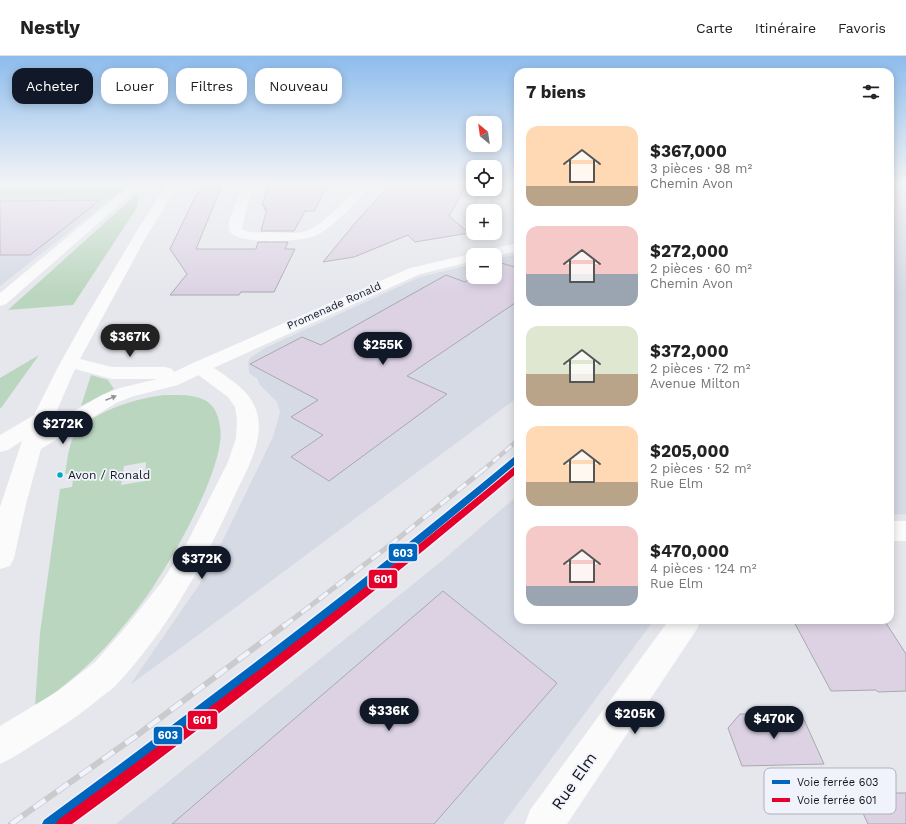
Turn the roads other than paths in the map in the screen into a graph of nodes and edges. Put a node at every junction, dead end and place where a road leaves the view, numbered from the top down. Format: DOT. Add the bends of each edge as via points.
graph roads {
  1 [pos="95,221"];
  2 [pos="148,221"];
  3 [pos="237,221"];
  4 [pos="328,221"];
  5 [pos="514,248"];
  6 [pos="502,251"];
  7 [pos="466,259"];
  8 [pos="0,301"];
  9 [pos="70,362"];
  10 [pos="200,367"];
  11 [pos="43,418"];
  12 [pos="0,445"];
  13 [pos="32,445"];
  14 [pos="906,530"];
  15 [pos="894,531"];
  16 [pos="0,558"];
  17 [pos="683,624"];
  18 [pos="0,746"];
  19 [pos="544,824"];
  1 -- 8 [label="street"];
  2 -- 9 [label="street"];
  3 -- 4 [label="street" via="236,231 243,235 291,236 317,231"];
  5 -- 6 [label="street"];
  7 -- 10 [label="street, Promenade Ronald" via="415,271"];
  9 -- 10 [label="street" via="104,372 122,374 164,373"];
  9 -- 11 [label="street"];
  13 -- 10 [label="street, one-way" via="109,399 171,381"];
  10 -- 18 [label="street" via="235,393 245,406 248,420 247,438 237,468 198,547 172,591 106,673 70,702"];
  11 -- 12 [label="street"];
  11 -- 13 [label="street"];
  13 -- 16 [label="street" via="8,521"];
  14 -- 15 [label="street"];
  17 -- 19 [label="street, Rue Elm"];
}
